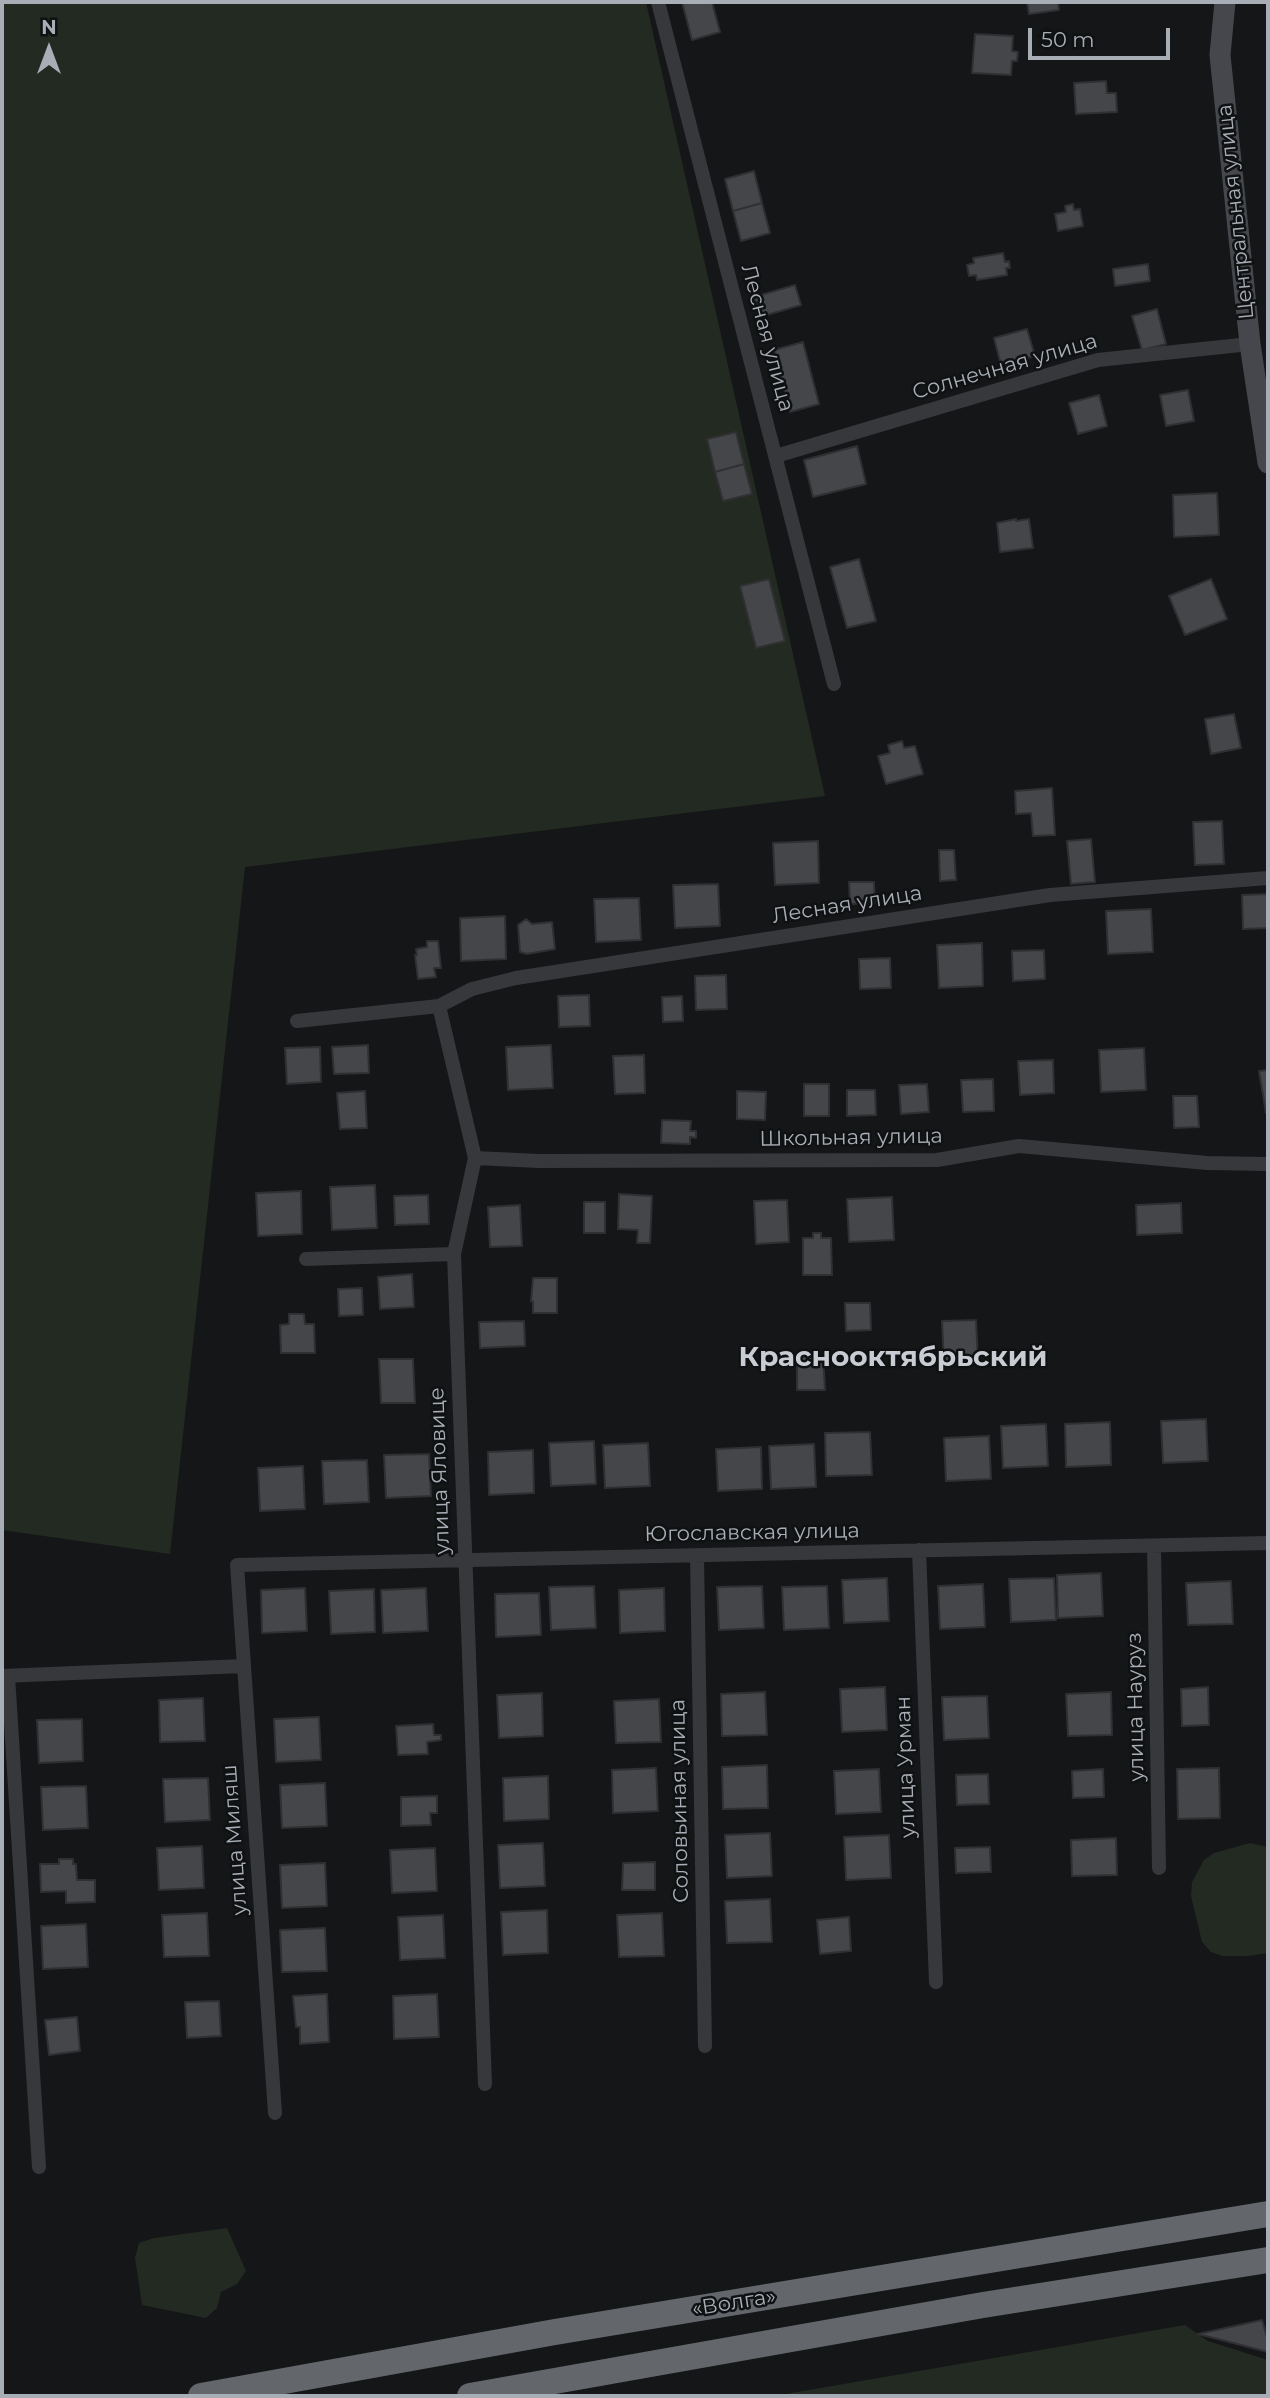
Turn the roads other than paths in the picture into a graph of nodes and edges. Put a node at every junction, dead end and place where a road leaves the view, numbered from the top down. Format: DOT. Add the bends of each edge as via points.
graph roads {
  1 [pos="658,2"];
  2 [pos="1225,2"];
  3 [pos="1250,344"];
  4 [pos="776,456"];
  5 [pos="1268,463"];
  6 [pos="834,684"];
  7 [pos="1268,878"];
  8 [pos="439,1006"];
  9 [pos="297,1021"];
  10 [pos="475,1158"];
  11 [pos="1268,1164"];
  12 [pos="454,1254"];
  13 [pos="306,1259"];
  14 [pos="1268,1543"];
  15 [pos="1154,1546"];
  16 [pos="919,1550"];
  17 [pos="696,1556"];
  18 [pos="464,1560"];
  19 [pos="237,1565"];
  20 [pos="244,1666"];
  21 [pos="5,1676"];
  22 [pos="1160,1868"];
  23 [pos="936,1982"];
  24 [pos="705,2046"];
  25 [pos="485,2084"];
  26 [pos="275,2113"];
  27 [pos="39,2167"];
  28 [pos="1268,2214"];
  29 [pos="1268,2260"];
  30 [pos="201,2396"];
  31 [pos="470,2396"];
  1 -- 4 [label="street, Лесная улица"];
  2 -- 3 [label="street, Центральная улица" via="1220,55"];
  3 -- 4 [label="street, Солнечная улица" via="1098,360"];
  3 -- 5 [label="street, Центральная улица"];
  4 -- 6 [label="street, Лесная улица"];
  7 -- 8 [label="street, Лесная улица" via="1050,895 516,978 472,989"];
  8 -- 9 [label="street"];
  8 -- 10 [label="street, улица Яловице"];
  10 -- 11 [label="street, Школьная улица" via="937,1160 1019,1146"];
  10 -- 12 [label="street, улица Яловице"];
  12 -- 13 [label="street"];
  12 -- 18 [label="street, улица Яловице"];
  14 -- 15 [label="street, Югославская улица"];
  15 -- 16 [label="street, Югославская улица"];
  15 -- 22 [label="street, улица Науруз"];
  16 -- 17 [label="street, Югославская улица"];
  16 -- 23 [label="street, улица Урман"];
  17 -- 18 [label="street, Югославская улица"];
  17 -- 24 [label="street, Соловьиная улица"];
  18 -- 19 [label="street, Югославская улица"];
  18 -- 25 [label="street, улица Яловице"];
  19 -- 20 [label="street, улица Миляш"];
  20 -- 21 [label="street"];
  20 -- 26 [label="street, улица Миляш"];
  21 -- 27 [label="street"];
  28 -- 30 [label="highway, «Волга»" via="555,2332"];
  29 -- 31 [label="highway" via="983,2305"];
}
